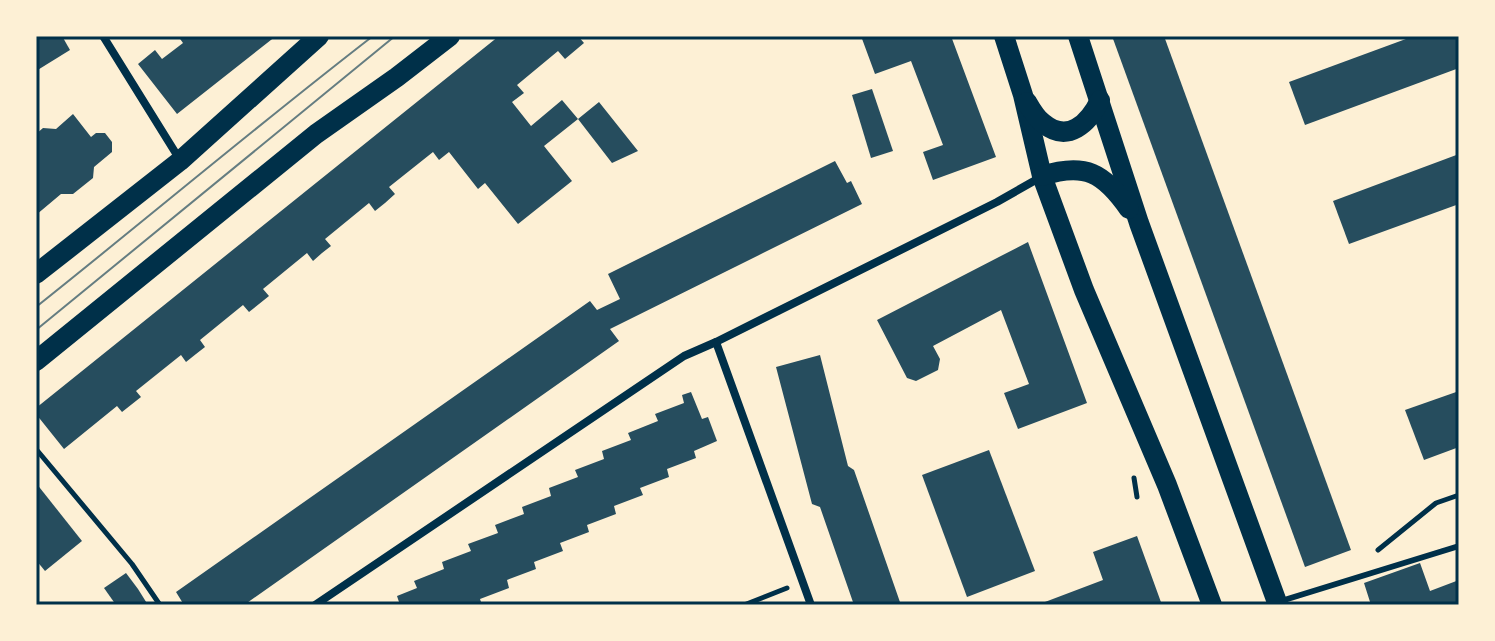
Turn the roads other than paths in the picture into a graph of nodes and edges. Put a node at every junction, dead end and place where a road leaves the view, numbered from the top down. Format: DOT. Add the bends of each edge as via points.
graph roads {
  1 [pos="103,36"];
  2 [pos="319,36"];
  3 [pos="450,36"];
  4 [pos="1004,36"];
  5 [pos="1078,36"];
  6 [pos="1023,95"];
  7 [pos="1100,100"];
  8 [pos="180,161"];
  9 [pos="1042,176"];
  10 [pos="1139,223"];
  11 [pos="36,274"];
  12 [pos="716,342"];
  13 [pos="36,361"];
  14 [pos="1459,546"];
  15 [pos="1278,604"];
  16 [pos="315,605"];
  17 [pos="811,605"];
  18 [pos="1212,605"];
  1 -- 8 [label="street"];
  2 -- 8 [label="main road"];
  3 -- 13 [label="main road" via="316,134"];
  4 -- 6 [label="main road"];
  5 -- 7 [label="main road"];
  6 -- 7 [label="main road" via="1043,123 1058,131 1078,128"];
  6 -- 9 [label="main road"];
  7 -- 10 [label="main road"];
  8 -- 11 [label="main road"];
  9 -- 10 [label="main road" via="1073,169 1101,178"];
  9 -- 12 [label="street"];
  9 -- 18 [label="main road"];
  10 -- 15 [label="main road"];
  12 -- 16 [label="street" via="684,356"];
  12 -- 17 [label="street"];
  14 -- 15 [label="lane"];
}
